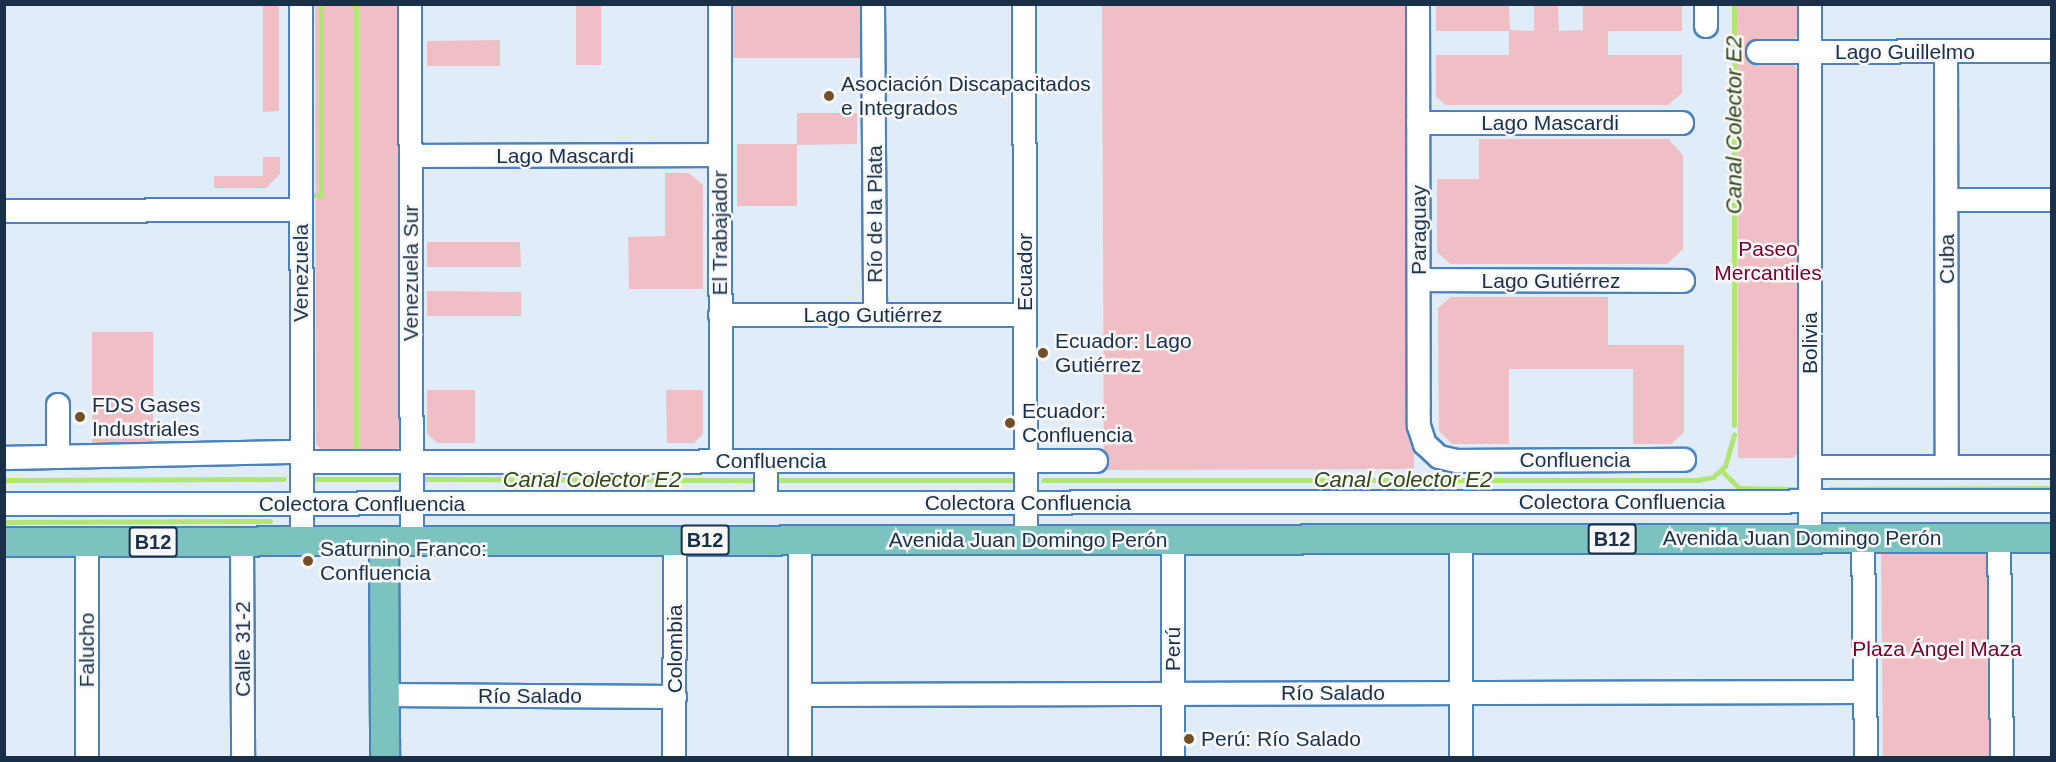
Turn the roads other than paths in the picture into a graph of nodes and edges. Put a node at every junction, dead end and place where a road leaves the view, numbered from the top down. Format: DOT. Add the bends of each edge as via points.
graph roads {
  1 [pos="301,4"];
  2 [pos="410,4"];
  3 [pos="720,4"];
  4 [pos="873,4"];
  5 [pos="1024,4"];
  6 [pos="1418,4"];
  7 [pos="1810,4"];
  8 [pos="2052,51"];
  9 [pos="1758,52"];
  10 [pos="1810,52"];
  11 [pos="1946,52"];
  12 [pos="1418,123"];
  13 [pos="1682,123"];
  14 [pos="720,155"];
  15 [pos="411,156"];
  16 [pos="1947,200"];
  17 [pos="2052,200"];
  18 [pos="301,210"];
  19 [pos="4,211"];
  20 [pos="1419,280"];
  21 [pos="1683,281"];
  22 [pos="720,315"];
  23 [pos="875,315"];
  24 [pos="1025,315"];
  25 [pos="58,405"];
  26 [pos="1431,452"];
  27 [pos="58,457"];
  28 [pos="302,457"];
  29 [pos="4,458"];
  30 [pos="1684,460"];
  31 [pos="412,461"];
  32 [pos="721,461"];
  33 [pos="766,461"];
  34 [pos="1026,461"];
  35 [pos="1096,461"];
  36 [pos="1810,467"];
  37 [pos="1947,467"];
  38 [pos="2052,467"];
  39 [pos="2052,501"];
  40 [pos="1810,502"];
  41 [pos="766,503"];
  42 [pos="1026,503"];
  43 [pos="4,504"];
  44 [pos="302,504"];
  45 [pos="412,504"];
  46 [pos="1810,538"];
  47 [pos="1863,538"];
  48 [pos="1999,538"];
  49 [pos="2052,538"];
  50 [pos="1461,539"];
  51 [pos="800,540"];
  52 [pos="1026,540"];
  53 [pos="1173,540"];
  54 [pos="242,541"];
  55 [pos="302,541"];
  56 [pos="398,541"];
  57 [pos="675,541"];
  58 [pos="4,542"];
  59 [pos="87,542"];
  60 [pos="1865,692"];
  61 [pos="1461,693"];
  62 [pos="1173,694"];
  63 [pos="384,695"];
  64 [pos="800,695"];
  65 [pos="675,697"];
  66 [pos="87,758"];
  67 [pos="243,758"];
  68 [pos="385,758"];
  69 [pos="674,758"];
  70 [pos="800,758"];
  71 [pos="1173,758"];
  72 [pos="1461,758"];
  73 [pos="1866,758"];
  74 [pos="2002,758"];
  1 -- 18 [label="street, Venezuela"];
  2 -- 15 [label="street, Venezuela Sur"];
  3 -- 14 [label="street, El Trabajador"];
  4 -- 23 [label="street, Río de la Plata"];
  5 -- 24 [label="street, Ecuador"];
  6 -- 12 [label="street, Paraguay"];
  7 -- 10 [label="street, Bolivia"];
  8 -- 11 [label="street, Lago Guillelmo"];
  9 -- 10 [label="street, Lago Guillelmo"];
  10 -- 11 [label="street, Lago Guillelmo"];
  10 -- 36 [label="street, Bolivia"];
  11 -- 16 [label="street, Cuba"];
  12 -- 13 [label="street, Lago Mascardi"];
  12 -- 20 [label="street, Paraguay"];
  14 -- 15 [label="street, Lago Mascardi"];
  14 -- 22 [label="street, El Trabajador"];
  15 -- 31 [label="street, Venezuela Sur"];
  16 -- 17 [label="street"];
  16 -- 37 [label="street, Cuba"];
  18 -- 19 [label="street"];
  18 -- 28 [label="street, Venezuela"];
  20 -- 21 [label="street, Lago Gutiérrez"];
  20 -- 26 [label="street, Paraguay" via="1419,426"];
  22 -- 23 [label="street, Lago Gutiérrez"];
  22 -- 32 [label="street, El Trabajador"];
  23 -- 24 [label="street, Lago Gutiérrez"];
  24 -- 34 [label="street, Ecuador"];
  25 -- 27 [label="street"];
  26 -- 30 [label="street, Confluencia" via="1457,461"];
  27 -- 28 [label="street, Confluencia"];
  27 -- 29 [label="street, Confluencia"];
  28 -- 31 [label="street, Confluencia"];
  28 -- 44 [label="street, Venezuela"];
  31 -- 32 [label="street, Confluencia"];
  31 -- 45 [label="street, Venezuela Sur"];
  32 -- 33 [label="street, Confluencia"];
  33 -- 34 [label="street, Confluencia"];
  33 -- 41 [label="street"];
  34 -- 35 [label="street, Confluencia"];
  34 -- 42 [label="street, Ecuador"];
  36 -- 37 [label="street"];
  36 -- 40 [label="street, Bolivia"];
  37 -- 38 [label="street"];
  39 -- 40 [label="street, Colectora Confluencia"];
  40 -- 42 [label="street, Colectora Confluencia"];
  40 -- 46 [label="street, Bolivia"];
  41 -- 42 [label="street, Colectora Confluencia"];
  41 -- 45 [label="street, Colectora Confluencia"];
  42 -- 52 [label="street, Ecuador"];
  43 -- 44 [label="street, Colectora Confluencia"];
  44 -- 45 [label="street, Colectora Confluencia"];
  44 -- 55 [label="street, Venezuela"];
  45 -- 56 [label="street, Venezuela Sur"];
  46 -- 47 [label="main road, Avenida Juan Domingo Perón / B12"];
  46 -- 50 [label="main road, Avenida Juan Domingo Perón / B12"];
  47 -- 48 [label="main road, Avenida Juan Domingo Perón / B12"];
  47 -- 60 [label="street"];
  48 -- 49 [label="main road, Avenida Juan Domingo Perón / B12"];
  48 -- 74 [label="street"];
  50 -- 53 [label="main road, Avenida Juan Domingo Perón / B12"];
  50 -- 61 [label="street"];
  51 -- 52 [label="main road, Avenida Juan Domingo Perón / B12"];
  51 -- 57 [label="main road, Avenida Juan Domingo Perón / B12"];
  51 -- 64 [label="street"];
  52 -- 53 [label="main road, Avenida Juan Domingo Perón / B12"];
  53 -- 62 [label="street, Perú"];
  54 -- 55 [label="main road, Avenida Juan Domingo Perón / B12"];
  54 -- 59 [label="main road, Avenida Juan Domingo Perón / B12"];
  54 -- 67 [label="street, Calle 31-2"];
  55 -- 56 [label="main road, Avenida Juan Domingo Perón / B12"];
  56 -- 57 [label="main road, Avenida Juan Domingo Perón / B12"];
  56 -- 63 [label="main road"];
  57 -- 65 [label="street, Colombia"];
  58 -- 59 [label="main road, Avenida Juan Domingo Perón / B12"];
  59 -- 66 [label="street, Falucho"];
  60 -- 61 [label="street, Río Salado"];
  60 -- 73 [label="street"];
  61 -- 62 [label="street, Río Salado"];
  61 -- 72 [label="street"];
  62 -- 64 [label="street, Río Salado"];
  62 -- 71 [label="street, Perú"];
  63 -- 65 [label="street, Río Salado"];
  63 -- 68 [label="main road"];
  64 -- 70 [label="street"];
  65 -- 69 [label="street, Colombia"];
}
